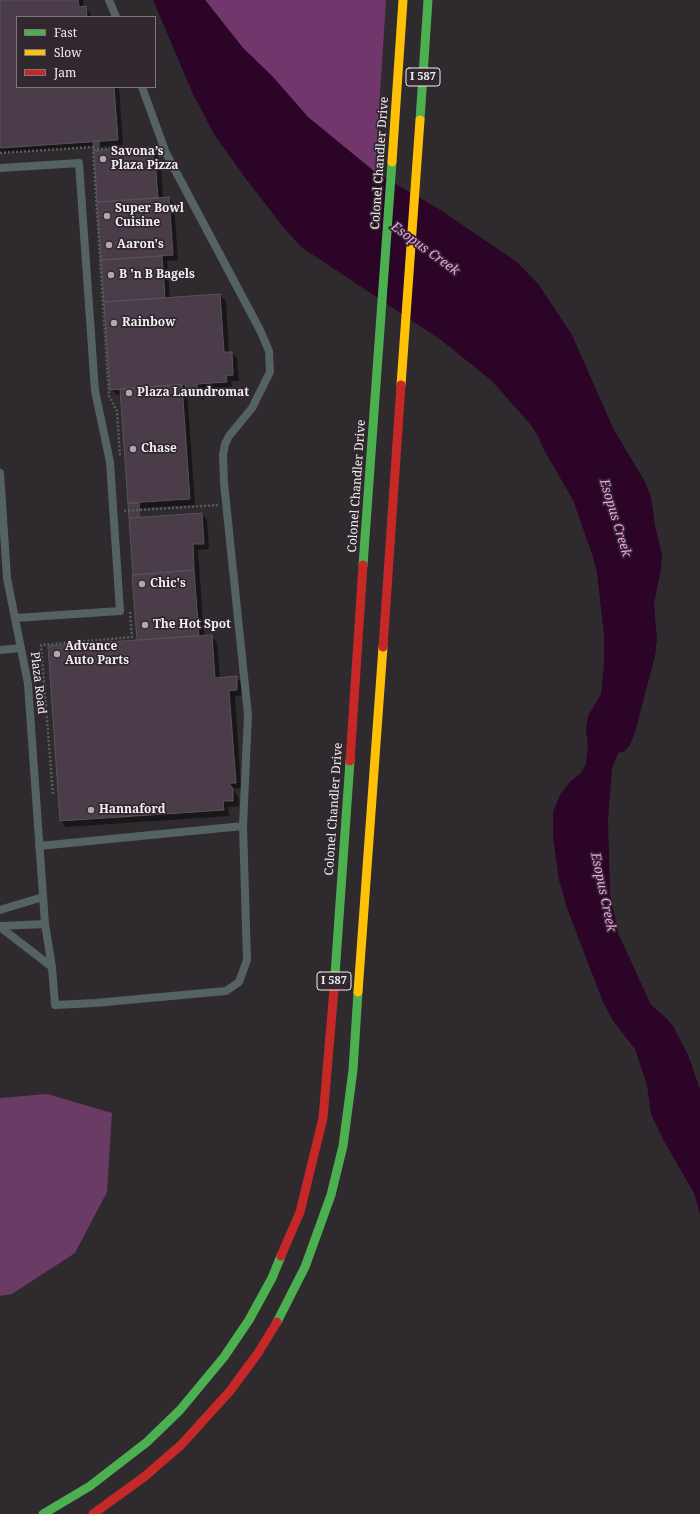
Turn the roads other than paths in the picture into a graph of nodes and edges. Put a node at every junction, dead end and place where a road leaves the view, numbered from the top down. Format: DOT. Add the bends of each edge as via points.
graph roads {
  1 [pos="109,0"];
  2 [pos="403,0"];
  3 [pos="428,0"];
  4 [pos="116,16"];
  5 [pos="142,88"];
  6 [pos="0,168"];
  7 [pos="0,473"];
  8 [pos="0,483"];
  9 [pos="15,618"];
  10 [pos="21,648"];
  11 [pos="0,650"];
  12 [pos="243,826"];
  13 [pos="39,846"];
  14 [pos="43,897"];
  15 [pos="0,910"];
  16 [pos="45,924"];
  17 [pos="0,926"];
  18 [pos="52,967"];
  19 [pos="43,1514"];
  20 [pos="93,1514"];
  1 -- 4 [label="lane"];
  2 -- 19 [label="highway, Colonel Chandler Drive / I 587" via="328,1068 323,1118 307,1188 291,1235 272,1278 241,1332 210,1375 180,1410 138,1450 90,1486"];
  3 -- 20 [label="highway, I 587" via="353,1070 344,1140 331,1195 295,1290 244,1372 214,1410 181,1445 144,1477"];
  5 -- 12 [label="lane" via="166,153 269,351 270,372 252,408 225,444 224,455 226,504 248,715"];
  6 -- 9 [label="lane" via="79,163 95,391 110,462 120,611"];
  7 -- 8 [label="lane, Plaza Road"];
  8 -- 9 [label="lane, Plaza Road" via="7,578"];
  9 -- 10 [label="lane, Plaza Road"];
  10 -- 11 [label="lane"];
  10 -- 13 [label="lane, Plaza Road" via="28,684"];
  12 -- 13 [label="lane"];
  12 -- 18 [label="lane, Plaza Road" via="247,960 239,982 226,991 95,1003 55,1004"];
  13 -- 14 [label="lane, Plaza Road"];
  14 -- 15 [label="lane"];
  14 -- 16 [label="lane, Plaza Road"];
  16 -- 17 [label="lane"];
  16 -- 18 [label="lane, Plaza Road"];
  17 -- 18 [label="lane"];
}
